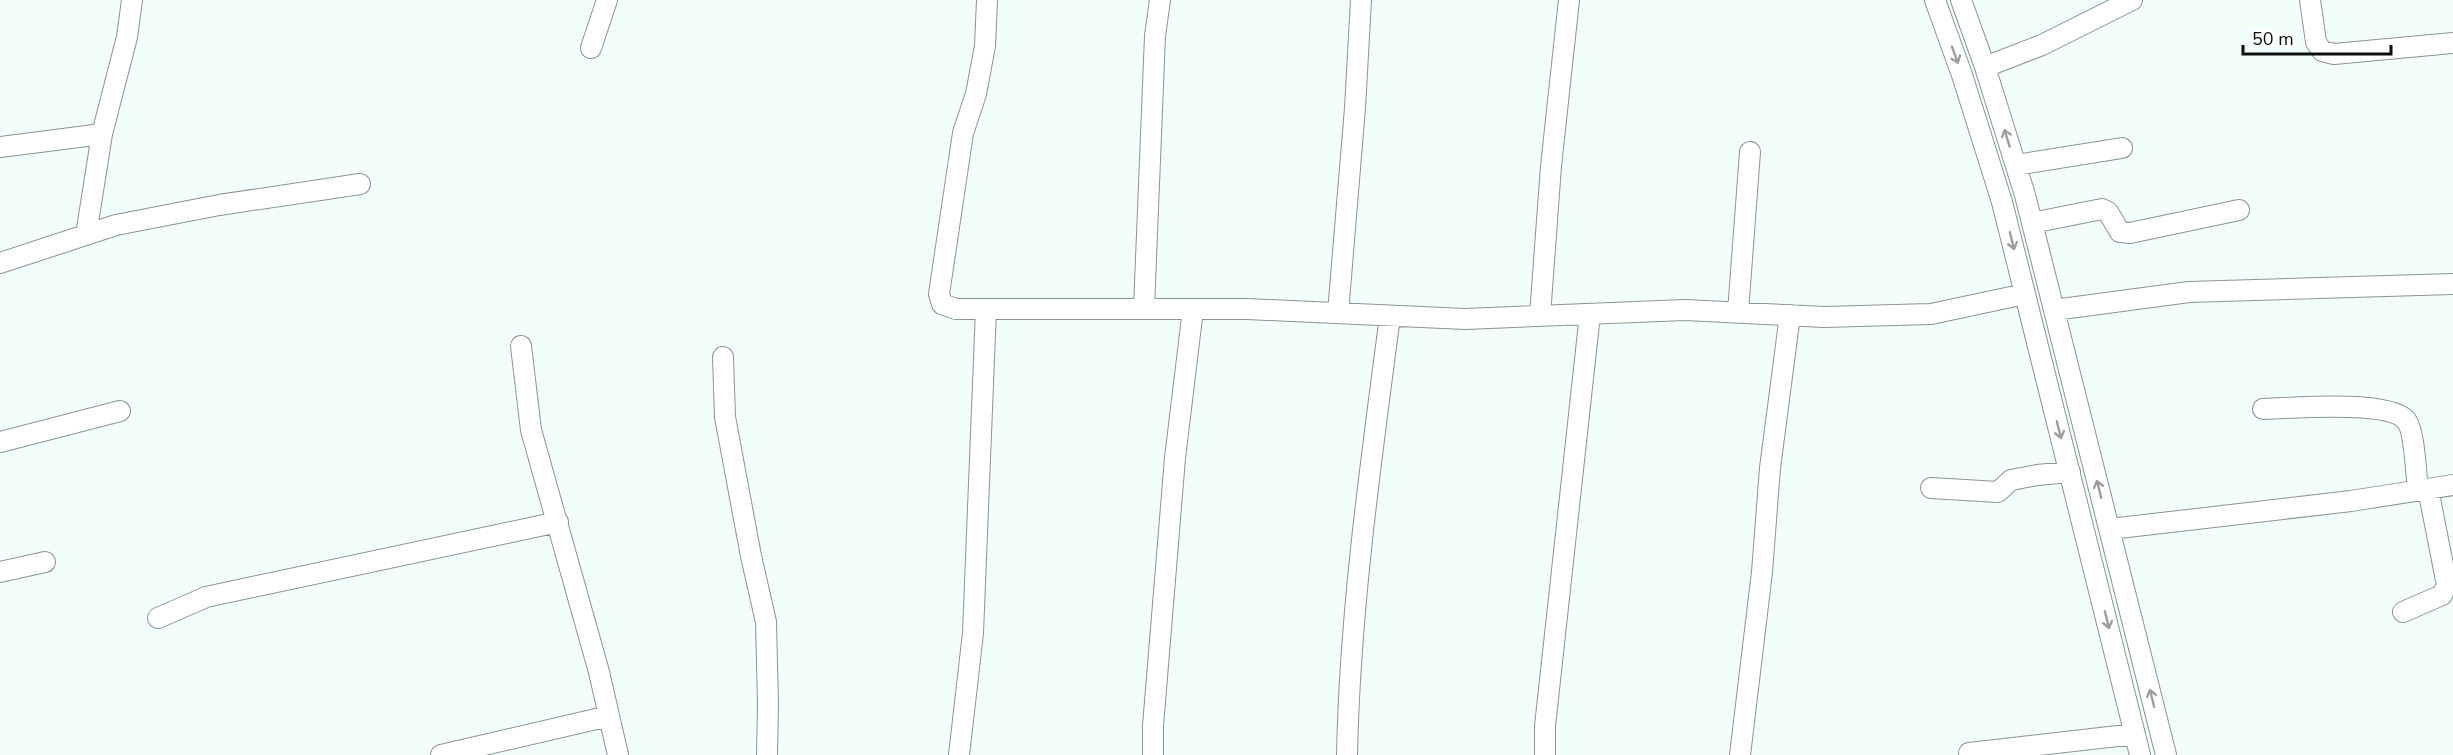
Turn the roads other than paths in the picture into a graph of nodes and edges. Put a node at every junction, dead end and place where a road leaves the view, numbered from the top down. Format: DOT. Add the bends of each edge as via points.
graph roads {
  1 [pos="132,0"];
  2 [pos="607,0"];
  3 [pos="987,0"];
  4 [pos="1160,0"];
  5 [pos="1361,0"];
  6 [pos="1569,0"];
  7 [pos="1935,0"];
  8 [pos="1961,0"];
  9 [pos="2132,0"];
  10 [pos="2310,0"];
  11 [pos="2107,7"];
  12 [pos="2453,43"];
  13 [pos="591,48"];
  14 [pos="1985,67"];
  15 [pos="102,134"];
  16 [pos="0,147"];
  17 [pos="2122,148"];
  18 [pos="1750,152"];
  19 [pos="2016,165"];
  20 [pos="360,184"];
  21 [pos="2239,210"];
  22 [pos="2032,223"];
  23 [pos="86,235"];
  24 [pos="0,263"];
  25 [pos="2453,284"];
  26 [pos="2025,294"];
  27 [pos="1144,308"];
  28 [pos="986,309"];
  29 [pos="1193,309"];
  30 [pos="2054,310"];
  31 [pos="1738,312"];
  32 [pos="1338,313"];
  33 [pos="1590,314"];
  34 [pos="1790,315"];
  35 [pos="1390,316"];
  36 [pos="1540,316"];
  37 [pos="521,346"];
  38 [pos="723,357"];
  39 [pos="2263,409"];
  40 [pos="120,411"];
  41 [pos="0,442"];
  42 [pos="2070,472"];
  43 [pos="2453,485"];
  44 [pos="1931,488"];
  45 [pos="2423,490"];
  46 [pos="558,522"];
  47 [pos="2110,529"];
  48 [pos="45,562"];
  49 [pos="0,572"];
  50 [pos="2403,612"];
  51 [pos="158,618"];
  52 [pos="609,716"];
  53 [pos="2134,734"];
  54 [pos="1969,753"];
  55 [pos="441,755"];
  56 [pos="618,755"];
  57 [pos="767,755"];
  58 [pos="959,755"];
  59 [pos="1153,755"];
  60 [pos="1347,755"];
  61 [pos="1545,755"];
  62 [pos="1740,755"];
  63 [pos="2140,755"];
  64 [pos="2166,755"];
  1 -- 15 [label="street" via="128,37"];
  2 -- 13 [label="street"];
  3 -- 28 [label="street" via="985,46 976,94 963,133 939,294 942,304 956,309"];
  4 -- 27 [label="street" via="1155,36"];
  5 -- 32 [label="street"];
  6 -- 36 [label="street"];
  7 -- 26 [label="street, one-way" via="2002,202"];
  8 -- 14 [label="street"];
  9 -- 11 [label="street"];
  10 -- 12 [label="street" via="2316,42 2322,51 2334,54"];
  11 -- 14 [label="street" via="2042,45"];
  19 -- 14 [label="street, one-way"];
  15 -- 16 [label="street"];
  15 -- 23 [label="street"];
  17 -- 19 [label="street"];
  18 -- 31 [label="street"];
  19 -- 22 [label="street"];
  20 -- 23 [label="street" via="219,205 116,225"];
  21 -- 22 [label="street" via="2130,233 2120,232 2102,209"];
  22 -- 30 [label="street"];
  23 -- 24 [label="street"];
  25 -- 30 [label="street" via="2189,292"];
  26 -- 34 [label="street" via="1931,314"];
  26 -- 42 [label="street, one-way"];
  27 -- 28 [label="street"];
  27 -- 29 [label="street"];
  28 -- 58 [label="street" via="973,633"];
  29 -- 32 [label="street"];
  29 -- 59 [label="street" via="1175,458"];
  47 -- 30 [label="street, one-way"];
  31 -- 33 [label="street"];
  31 -- 34 [label="street"];
  32 -- 35 [label="street"];
  33 -- 36 [label="street"];
  33 -- 61 [label="street"];
  34 -- 62 [label="street"];
  35 -- 36 [label="street"];
  35 -- 60 [label="street" via="1363,523 1348,680"];
  37 -- 46 [label="street" via="531,430"];
  38 -- 57 [label="street" via="725,417 766,622"];
  39 -- 45 [label="street" via="2356,406 2406,419"];
  40 -- 41 [label="street"];
  42 -- 44 [label="street" via="2011,480 1998,492"];
  42 -- 53 [label="street, one-way"];
  43 -- 45 [label="street"];
  45 -- 47 [label="street"];
  45 -- 50 [label="street" via="2447,585 2442,595"];
  46 -- 51 [label="street" via="206,597"];
  46 -- 52 [label="street"];
  64 -- 47 [label="street, one-way"];
  48 -- 49 [label="street"];
  52 -- 55 [label="street"];
  52 -- 56 [label="street"];
  53 -- 54 [label="street"];
  53 -- 63 [label="street"];
}
